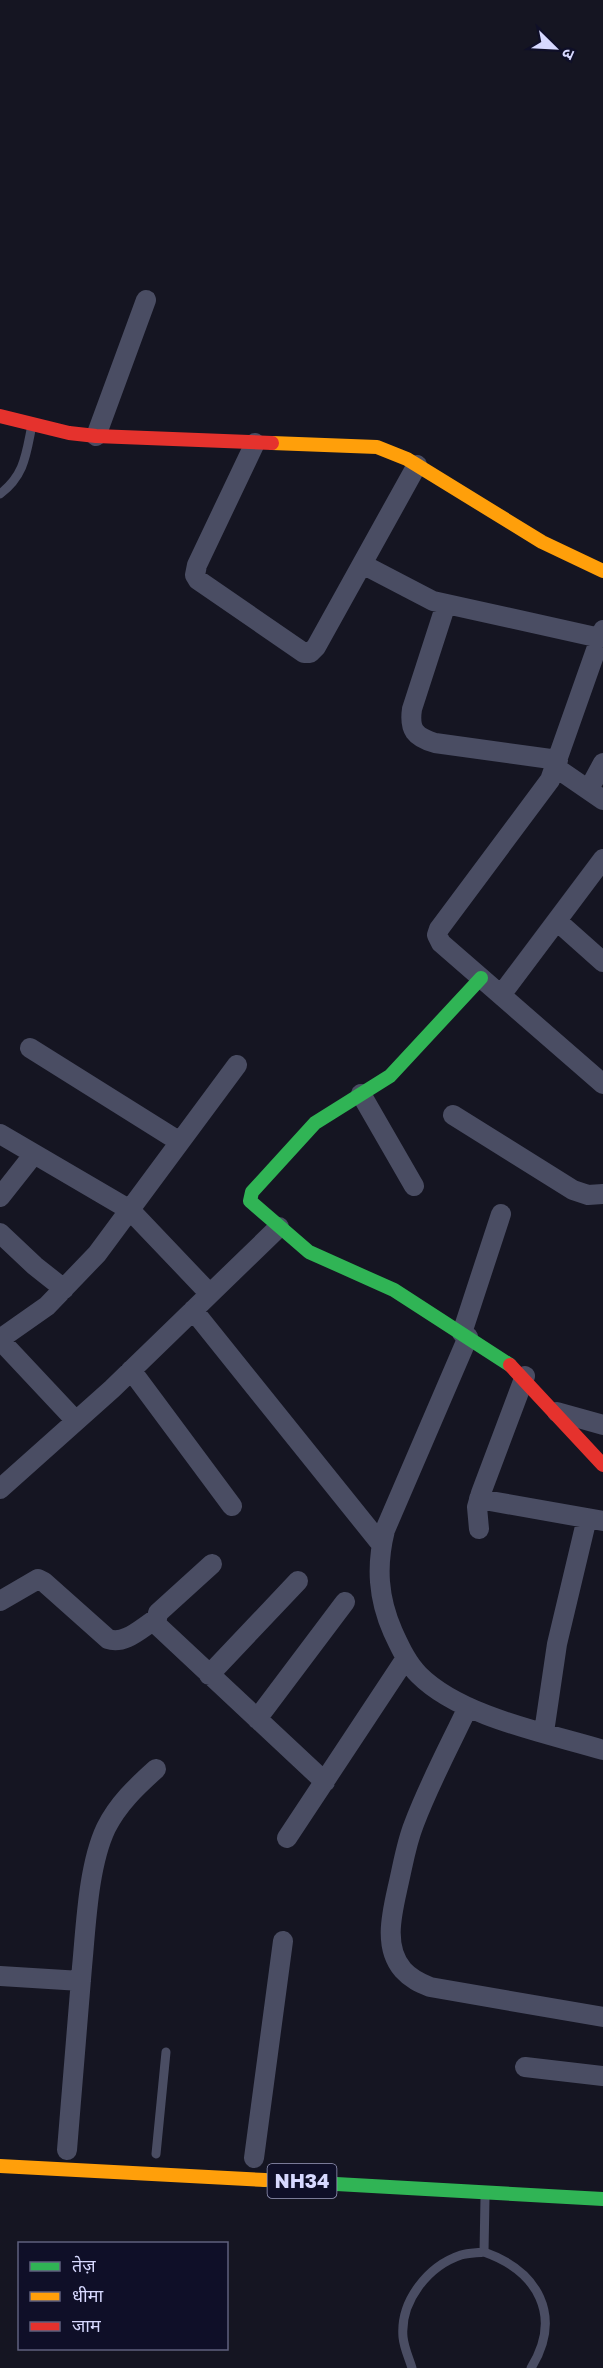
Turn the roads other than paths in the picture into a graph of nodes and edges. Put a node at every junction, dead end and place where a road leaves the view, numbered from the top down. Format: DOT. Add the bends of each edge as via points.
graph roads {
  1 [pos="146,300"];
  2 [pos="0,416"];
  3 [pos="32,425"];
  4 [pos="96,436"];
  5 [pos="255,442"];
  6 [pos="417,465"];
  7 [pos="0,494"];
  8 [pos="362,564"];
  9 [pos="603,571"];
  10 [pos="446,604"];
  11 [pos="602,634"];
  12 [pos="557,763"];
  13 [pos="603,763"];
  14 [pos="596,794"];
  15 [pos="603,859"];
  16 [pos="557,921"];
  17 [pos="603,962"];
  18 [pos="481,978"];
  19 [pos="501,995"];
  20 [pos="30,1048"];
  21 [pos="237,1065"];
  22 [pos="603,1084"];
  23 [pos="361,1094"];
  24 [pos="453,1115"];
  25 [pos="0,1134"];
  26 [pos="180,1142"];
  27 [pos="34,1154"];
  28 [pos="414,1186"];
  29 [pos="603,1194"];
  30 [pos="0,1197"];
  31 [pos="130,1210"];
  32 [pos="501,1214"];
  33 [pos="279,1227"];
  34 [pos="0,1233"];
  35 [pos="64,1289"];
  36 [pos="210,1294"];
  37 [pos="193,1310"];
  38 [pos="465,1335"];
  39 [pos="0,1340"];
  40 [pos="131,1370"];
  41 [pos="525,1376"];
  42 [pos="557,1412"];
  43 [pos="76,1421"];
  44 [pos="603,1425"];
  45 [pos="603,1465"];
  46 [pos="0,1489"];
  47 [pos="479,1499"];
  48 [pos="232,1506"];
  49 [pos="595,1520"];
  50 [pos="479,1529"];
  51 [pos="381,1544"];
  52 [pos="212,1564"];
  53 [pos="298,1581"];
  54 [pos="0,1601"];
  55 [pos="345,1602"];
  56 [pos="156,1618"];
  57 [pos="406,1658"];
  58 [pos="209,1675"];
  59 [pos="468,1707"];
  60 [pos="257,1719"];
  61 [pos="544,1732"];
  62 [pos="603,1750"];
  63 [pos="156,1769"];
  64 [pos="324,1782"];
  65 [pos="287,1838"];
  66 [pos="283,1941"];
  67 [pos="0,1976"];
  68 [pos="81,1981"];
  69 [pos="603,2017"];
  70 [pos="166,2052"];
  71 [pos="525,2067"];
  72 [pos="603,2076"];
  73 [pos="67,2150"];
  74 [pos="156,2154"];
  75 [pos="254,2158"];
  76 [pos="0,2166"];
  77 [pos="485,2192"];
  78 [pos="603,2199"];
  79 [pos="484,2252"];
  80 [pos="412,2368"];
  81 [pos="531,2368"];
  1 -- 4 [label="street"];
  2 -- 3 [label="main road"];
  3 -- 4 [label="main road"];
  3 -- 7 [label="lane" via="20,473"];
  4 -- 5 [label="main road"];
  5 -- 6 [label="main road" via="377,447"];
  5 -- 8 [label="street" via="197,565 198,580 304,654 316,647"];
  6 -- 8 [label="street"];
  6 -- 9 [label="main road" via="542,542"];
  8 -- 10 [label="street" via="422,596"];
  10 -- 11 [label="street"];
  10 -- 12 [label="street" via="412,709 412,732 435,743"];
  11 -- 12 [label="street"];
  12 -- 14 [label="street"];
  12 -- 18 [label="street" via="543,790 439,929 438,939"];
  13 -- 14 [label="street"];
  15 -- 16 [label="street"];
  16 -- 17 [label="street"];
  16 -- 19 [label="street"];
  18 -- 19 [label="street"];
  18 -- 23 [label="main road" via="390,1076"];
  19 -- 22 [label="street"];
  20 -- 26 [label="street"];
  21 -- 26 [label="street"];
  23 -- 28 [label="street"];
  23 -- 33 [label="main road" via="315,1123 252,1192 250,1202"];
  24 -- 29 [label="street" via="573,1190"];
  25 -- 27 [label="street"];
  26 -- 31 [label="street"];
  27 -- 30 [label="street"];
  27 -- 31 [label="street"];
  31 -- 35 [label="street"];
  31 -- 36 [label="street"];
  32 -- 38 [label="street"];
  33 -- 36 [label="street"];
  33 -- 38 [label="main road" via="309,1252 394,1290"];
  34 -- 35 [label="street"];
  35 -- 39 [label="street"];
  36 -- 37 [label="street"];
  37 -- 40 [label="street"];
  37 -- 51 [label="street"];
  38 -- 41 [label="main road"];
  38 -- 51 [label="street"];
  39 -- 43 [label="street"];
  40 -- 43 [label="street"];
  40 -- 48 [label="street"];
  41 -- 42 [label="main road"];
  41 -- 47 [label="street"];
  42 -- 44 [label="street"];
  42 -- 45 [label="main road"];
  43 -- 46 [label="street"];
  47 -- 49 [label="street"];
  47 -- 50 [label="street"];
  49 -- 61 [label="street" via="557,1644"];
  51 -- 57 [label="street" via="380,1587 385,1615"];
  52 -- 56 [label="street"];
  53 -- 58 [label="street"];
  54 -- 56 [label="street" via="38,1580 45,1582 115,1641 124,1640"];
  55 -- 60 [label="street"];
  56 -- 58 [label="street" via="159,1629"];
  57 -- 59 [label="street" via="438,1690"];
  57 -- 64 [label="street"];
  58 -- 60 [label="street"];
  59 -- 61 [label="street"];
  59 -- 69 [label="street" via="408,1843 391,1919 395,1955 415,1981 430,1987"];
  60 -- 64 [label="street"];
  61 -- 62 [label="street"];
  63 -- 68 [label="street" via="127,1796 105,1830 86,1918"];
  64 -- 65 [label="street"];
  66 -- 75 [label="street"];
  67 -- 68 [label="street"];
  68 -- 73 [label="street"];
  70 -- 74 [label="lane"];
  71 -- 72 [label="street"];
  76 -- 77 [label="main road, NH34"];
  77 -- 78 [label="main road, NH34"];
  77 -- 79 [label="lane"];
  79 -- 80 [label="lane" via="448,2261 421,2282 406,2314 403,2335"];
  79 -- 81 [label="lane" via="501,2258 536,2286 545,2309 545,2333"];
}
